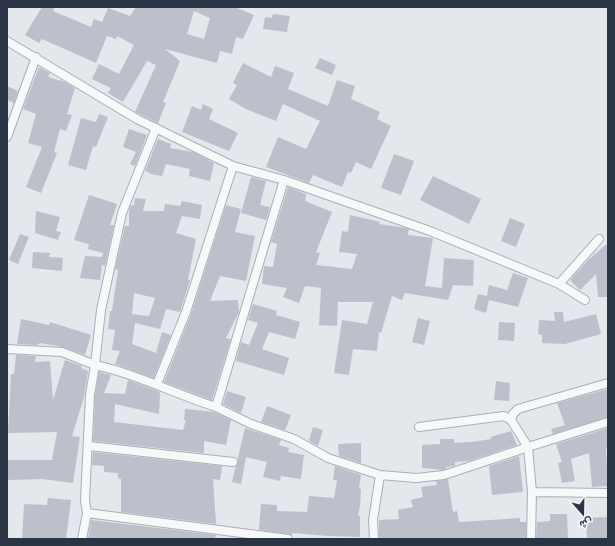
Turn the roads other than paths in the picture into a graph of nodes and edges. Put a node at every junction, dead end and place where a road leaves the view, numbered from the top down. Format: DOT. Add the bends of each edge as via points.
graph roads {
  1 [pos="7,41"];
  2 [pos="36,57"];
  3 [pos="156,128"];
  4 [pos="7,137"];
  5 [pos="233,166"];
  6 [pos="284,180"];
  7 [pos="599,239"];
  8 [pos="559,284"];
  9 [pos="585,300"];
  10 [pos="7,349"];
  11 [pos="95,365"];
  12 [pos="608,383"];
  13 [pos="157,384"];
  14 [pos="216,407"];
  15 [pos="512,420"];
  16 [pos="608,422"];
  17 [pos="419,427"];
  18 [pos="88,446"];
  19 [pos="528,447"];
  20 [pos="233,462"];
  21 [pos="380,474"];
  22 [pos="532,492"];
  23 [pos="608,493"];
  24 [pos="87,513"];
  25 [pos="82,539"];
  26 [pos="288,539"];
  27 [pos="374,539"];
  28 [pos="532,539"];
  1 -- 2 [label="street"];
  2 -- 3 [label="street"];
  2 -- 4 [label="street"];
  3 -- 5 [label="street"];
  3 -- 11 [label="street" via="122,212 100,310"];
  5 -- 6 [label="street"];
  5 -- 13 [label="street" via="186,312"];
  6 -- 8 [label="street" via="430,231"];
  6 -- 14 [label="street"];
  7 -- 8 [label="street"];
  8 -- 9 [label="street"];
  10 -- 11 [label="street" via="62,352"];
  11 -- 13 [label="street"];
  11 -- 18 [label="street" via="90,395"];
  12 -- 15 [label="street" via="518,409"];
  13 -- 14 [label="street"];
  14 -- 21 [label="street" via="251,424 294,439 328,458"];
  15 -- 17 [label="street" via="504,416"];
  15 -- 19 [label="street"];
  16 -- 19 [label="street"];
  18 -- 20 [label="street"];
  18 -- 24 [label="street" via="85,500"];
  19 -- 21 [label="street" via="444,474 416,478"];
  19 -- 22 [label="street"];
  21 -- 27 [label="street" via="373,520"];
  22 -- 23 [label="street"];
  22 -- 28 [label="street"];
  24 -- 25 [label="street"];
  24 -- 26 [label="street"];
}
